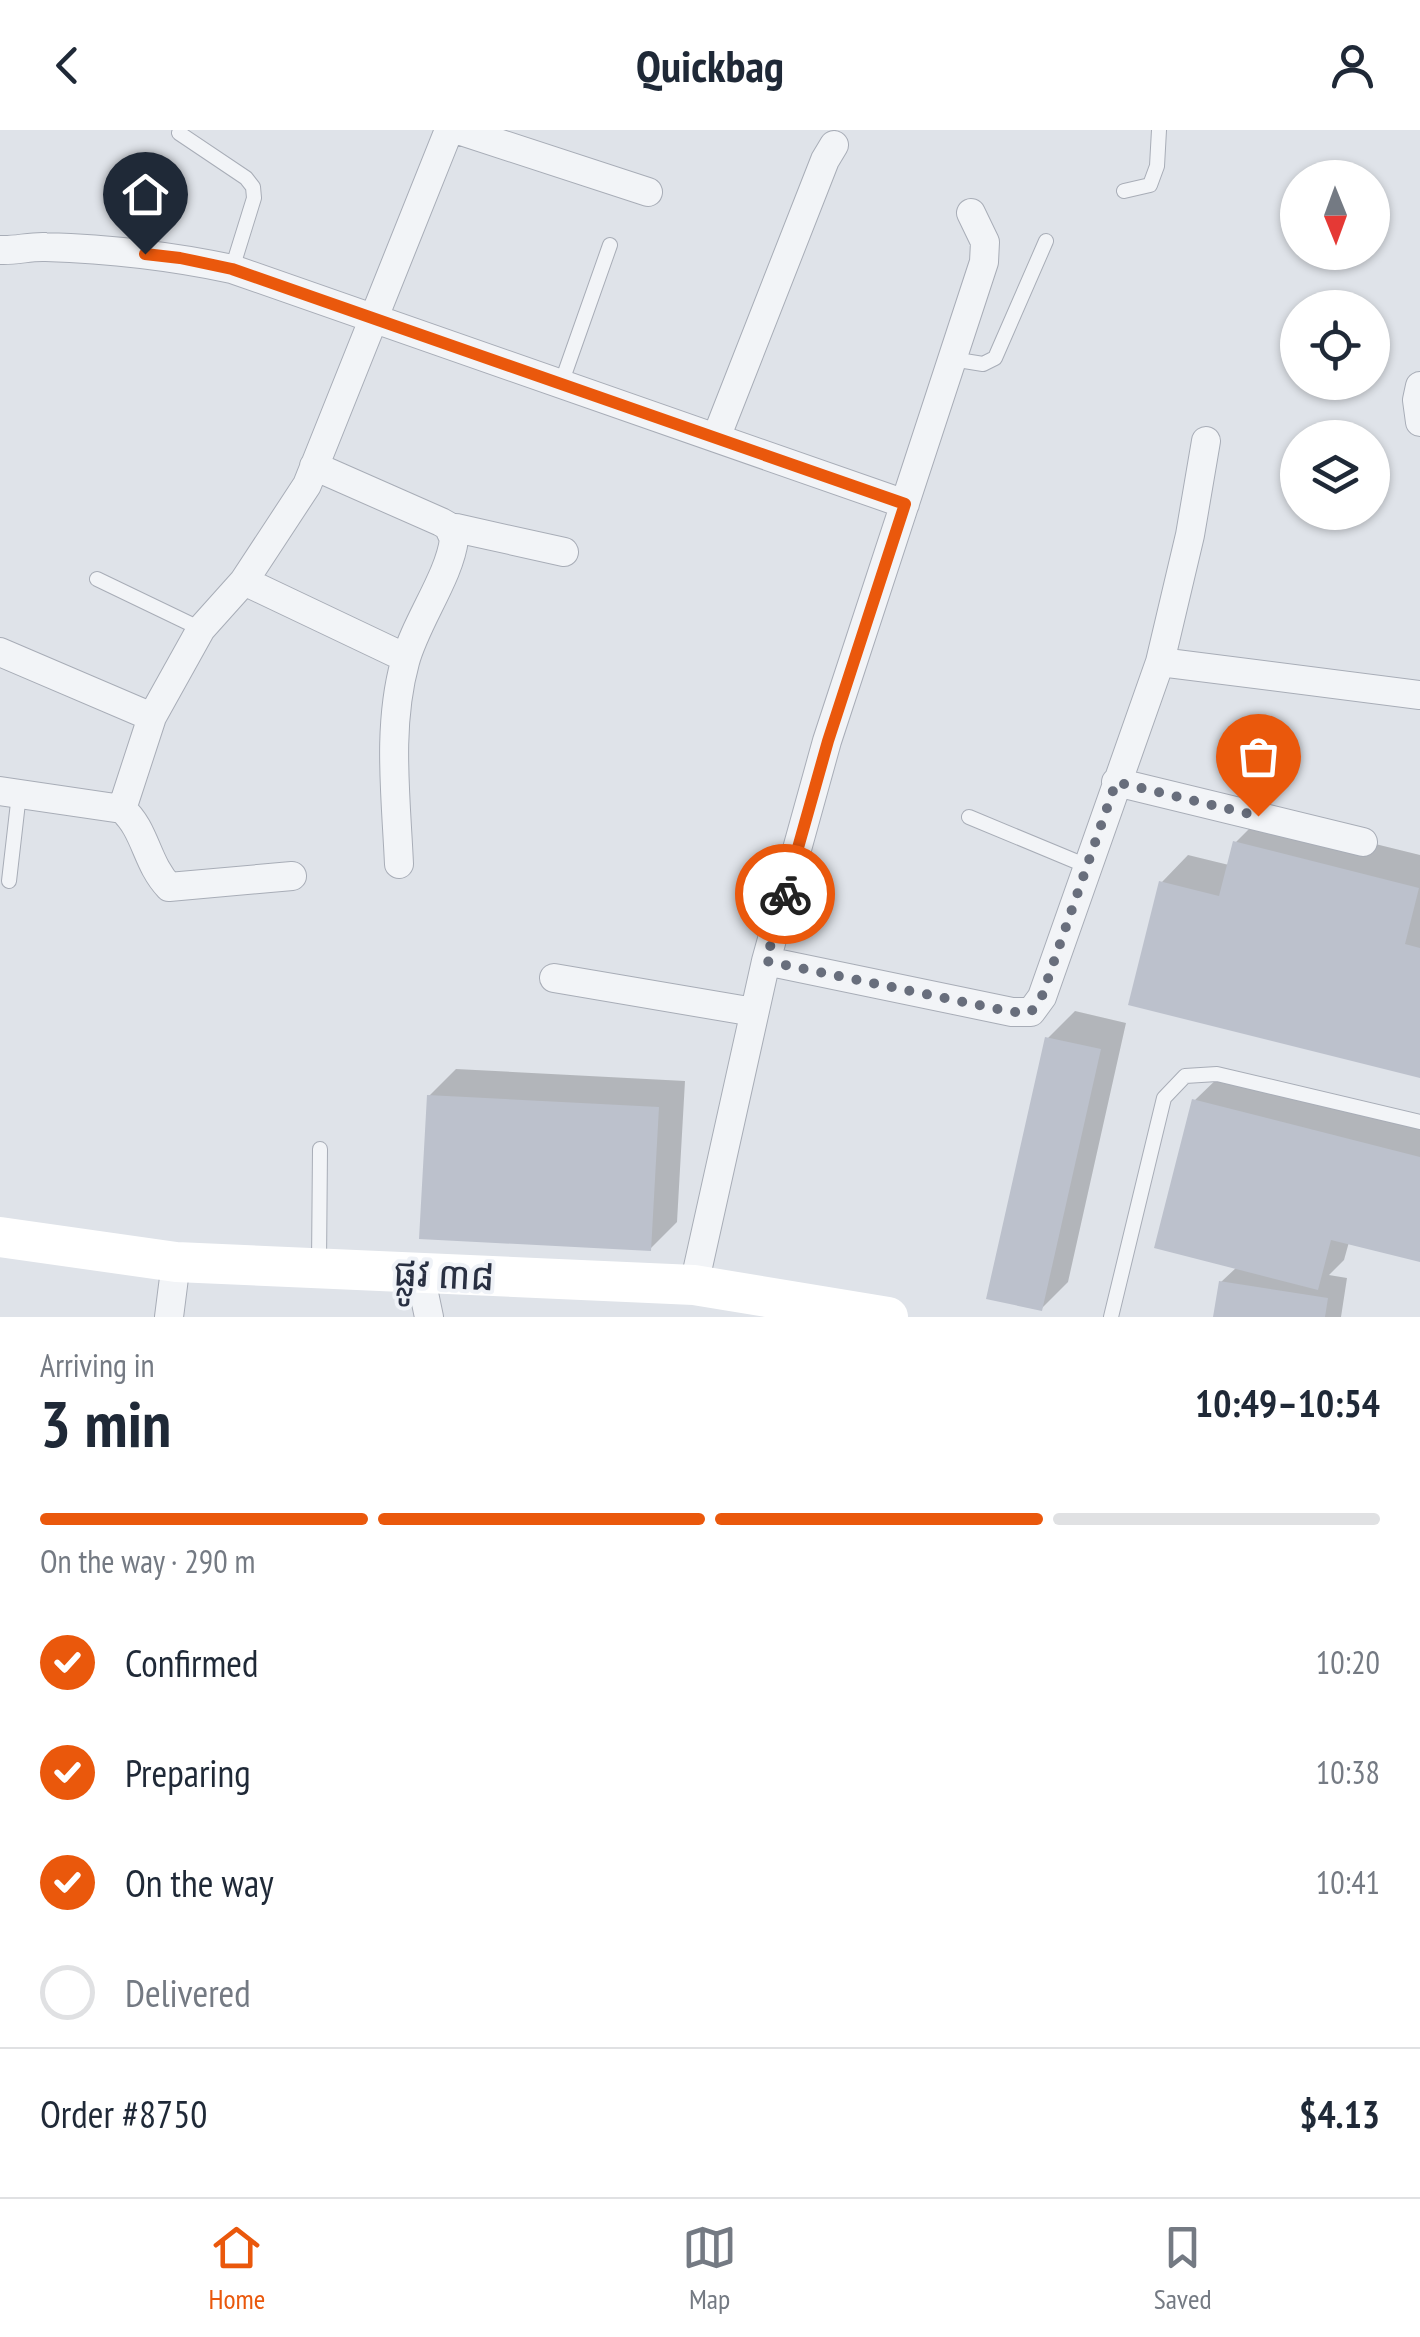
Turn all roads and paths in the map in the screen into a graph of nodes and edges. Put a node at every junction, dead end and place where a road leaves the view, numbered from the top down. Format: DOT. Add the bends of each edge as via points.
graph roads {
  1 [pos="449,130"];
  2 [pos="458,130"];
  3 [pos="1159,130"];
  4 [pos="179,133"];
  5 [pos="834,145"];
  6 [pos="1124,191"];
  7 [pos="648,192"];
  8 [pos="971,213"];
  9 [pos="1046,241"];
  10 [pos="610,245"];
  11 [pos="0,250"];
  12 [pos="232,269"];
  13 [pos="372,317"];
  14 [pos="952,360"];
  15 [pos="561,384"];
  16 [pos="1420,386"];
  17 [pos="1420,422"];
  18 [pos="716,438"];
  19 [pos="1206,441"];
  20 [pos="314,466"];
  21 [pos="905,504"];
  22 [pos="452,532"];
  23 [pos="564,552"];
  24 [pos="96,579"];
  25 [pos="244,582"];
  26 [pos="201,629"];
  27 [pos="0,652"];
  28 [pos="406,658"];
  29 [pos="1160,662"];
  30 [pos="1420,694"];
  31 [pos="152,717"];
  32 [pos="1116,782"];
  33 [pos="10,793"];
  34 [pos="122,808"];
  35 [pos="969,816"];
  36 [pos="1364,842"];
  37 [pos="399,864"];
  38 [pos="1087,866"];
  39 [pos="292,876"];
  40 [pos="9,881"];
  41 [pos="766,961"];
  42 [pos="554,978"];
  43 [pos="754,1012"];
  44 [pos="1420,1122"];
  45 [pos="320,1149"];
  46 [pos="0,1236"];
  47 [pos="176,1262"];
  48 [pos="319,1268"];
  49 [pos="420,1274"];
  50 [pos="719,1293"];
  51 [pos="169,1317"];
  52 [pos="429,1317"];
  53 [pos="888,1317"];
  54 [pos="1110,1317"];
  1 -- 13 [label="street"];
  2 -- 7 [label="street"];
  3 -- 6 [label="lane" via="1150,184"];
  4 -- 12 [label="lane" via="253,187"];
  5 -- 18 [label="street"];
  8 -- 14 [label="street" via="986,248"];
  9 -- 14 [label="lane" via="995,358 982,364"];
  10 -- 15 [label="lane"];
  11 -- 12 [label="street" via="110,251"];
  12 -- 13 [label="street"];
  13 -- 15 [label="street"];
  13 -- 20 [label="street"];
  14 -- 21 [label="street"];
  15 -- 18 [label="street"];
  16 -- 17 [label="street"];
  18 -- 21 [label="street"];
  19 -- 29 [label="street"];
  20 -- 22 [label="street"];
  20 -- 25 [label="street"];
  21 -- 41 [label="street"];
  22 -- 23 [label="street"];
  22 -- 28 [label="street" via="454,544"];
  24 -- 26 [label="lane"];
  25 -- 26 [label="street"];
  25 -- 28 [label="street"];
  26 -- 31 [label="street"];
  27 -- 31 [label="street"];
  28 -- 37 [label="street" via="394,740"];
  29 -- 30 [label="street"];
  29 -- 32 [label="street"];
  31 -- 34 [label="street"];
  32 -- 36 [label="street"];
  32 -- 38 [label="street"];
  33 -- 34 [label="street"];
  33 -- 40 [label="lane"];
  34 -- 39 [label="street" via="136,821 154,872 168,887"];
  35 -- 38 [label="lane"];
  38 -- 41 [label="street" via="1031,1012"];
  41 -- 43 [label="street"];
  42 -- 43 [label="street"];
  43 -- 50 [label="street"];
  44 -- 54 [label="lane" via="1217,1074 1185,1076 1164,1098"];
  45 -- 48 [label="lane"];
  46 -- 47 [label="street, ផ្លូវ ៣៨"];
  47 -- 48 [label="street, ផ្លូវ ៣៨"];
  47 -- 51 [label="street"];
  48 -- 49 [label="street, ផ្លូវ ៣៨"];
  49 -- 50 [label="street, ផ្លូវ ៣៨"];
  49 -- 52 [label="street"];
  50 -- 53 [label="street, ផ្លូវ ៣៨"];
}
